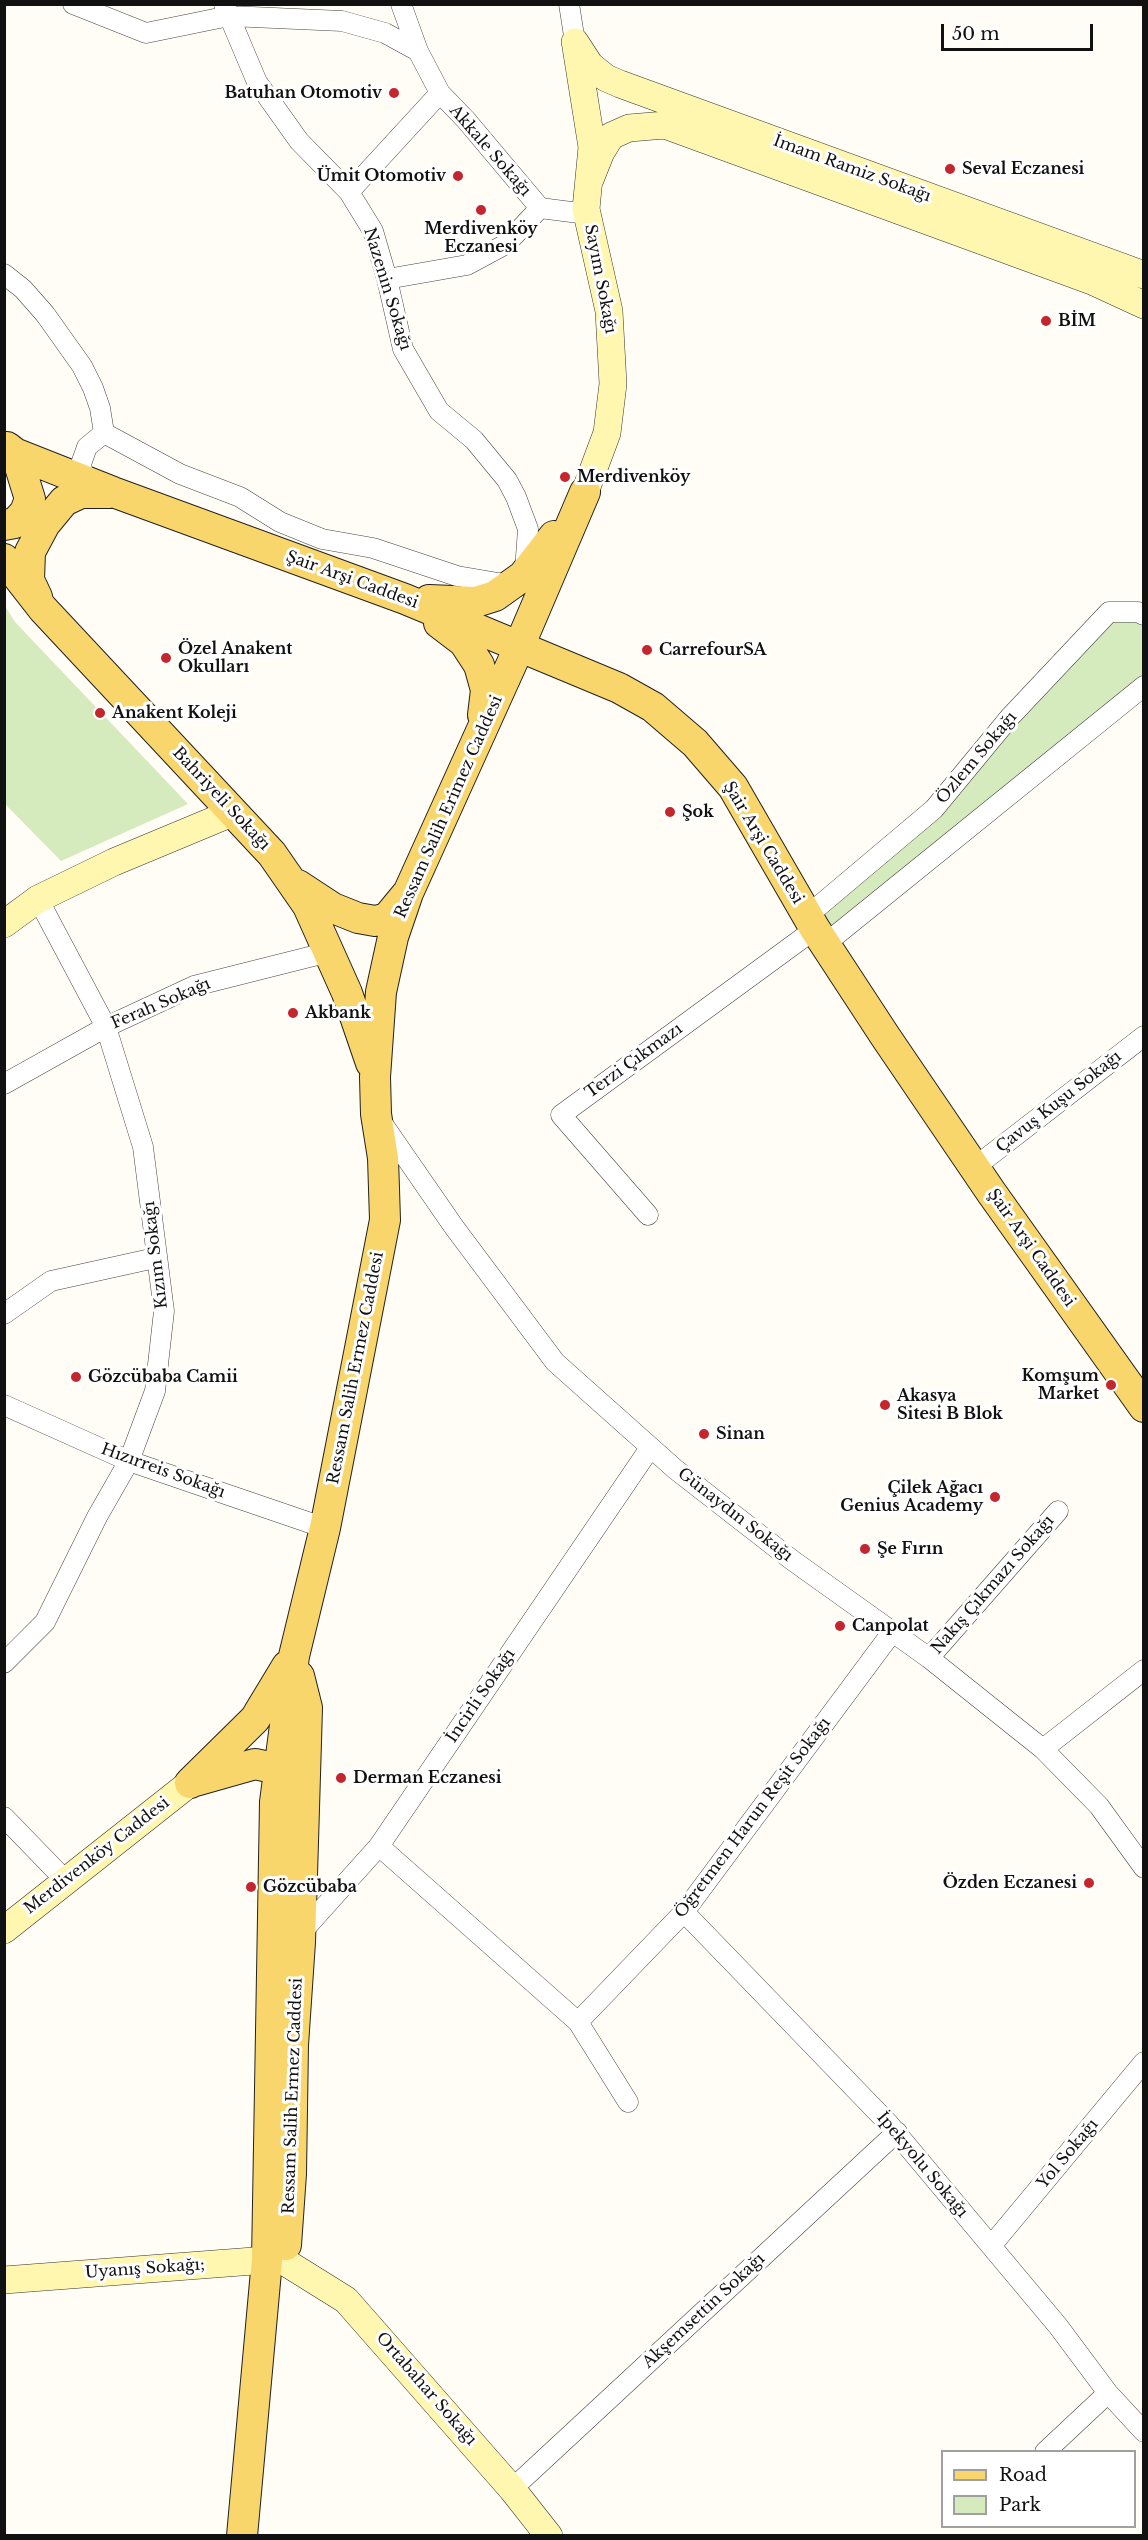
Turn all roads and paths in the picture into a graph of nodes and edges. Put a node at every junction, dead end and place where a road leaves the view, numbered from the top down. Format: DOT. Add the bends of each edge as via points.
graph roads {
  1 [pos="73,4"];
  2 [pos="401,4"];
  3 [pos="568,4"];
  4 [pos="226,10"];
  5 [pos="575,42"];
  6 [pos="418,51"];
  7 [pos="440,93"];
  8 [pos="658,111"];
  9 [pos="591,137"];
  10 [pos="589,182"];
  11 [pos="350,192"];
  12 [pos="540,208"];
  13 [pos="587,214"];
  14 [pos="4,274"];
  15 [pos="1143,275"];
  16 [pos="387,279"];
  17 [pos="1143,305"];
  18 [pos="104,433"];
  19 [pos="8,449"];
  20 [pos="84,482"];
  21 [pos="113,492"];
  22 [pos="585,492"];
  23 [pos="4,525"];
  24 [pos="4,560"];
  25 [pos="520,578"];
  26 [pos="405,598"];
  27 [pos="43,609"];
  28 [pos="1143,615"];
  29 [pos="520,646"];
  30 [pos="1143,686"];
  31 [pos="471,757"];
  32 [pos="234,812"];
  33 [pos="290,880"];
  34 [pos="408,893"];
  35 [pos="38,899"];
  36 [pos="4,924"];
  37 [pos="816,930"];
  38 [pos="329,952"];
  39 [pos="106,1027"];
  40 [pos="1143,1036"];
  41 [pos="375,1077"];
  42 [pos="4,1084"];
  43 [pos="376,1114"];
  44 [pos="975,1167"];
  45 [pos="648,1215"];
  46 [pos="155,1257"];
  47 [pos="4,1314"];
  48 [pos="4,1405"];
  49 [pos="1143,1407"];
  50 [pos="650,1448"];
  51 [pos="129,1461"];
  52 [pos="1058,1511"];
  53 [pos="325,1528"];
  54 [pos="893,1631"];
  55 [pos="294,1656"];
  56 [pos="929,1658"];
  57 [pos="4,1662"];
  58 [pos="1143,1670"];
  59 [pos="1043,1749"];
  60 [pos="278,1769"];
  61 [pos="190,1783"];
  62 [pos="304,1790"];
  63 [pos="4,1818"];
  64 [pos="379,1846"];
  65 [pos="1143,1868"];
  66 [pos="66,1881"];
  67 [pos="684,1912"];
  68 [pos="4,1930"];
  69 [pos="300,1934"];
  70 [pos="578,2022"];
  71 [pos="1143,2062"];
  72 [pos="628,2102"];
  73 [pos="897,2132"];
  74 [pos="991,2246"];
  75 [pos="276,2261"];
  76 [pos="4,2280"];
  77 [pos="1108,2393"];
  78 [pos="1143,2432"];
  79 [pos="1046,2450"];
  80 [pos="512,2489"];
  81 [pos="242,2535"];
  82 [pos="256,2535"];
  83 [pos="549,2535"];
  1 -- 4 [label="street" via="146,33"];
  2 -- 6 [label="street, Akkale Sokağı"];
  3 -- 5 [label="street, Sayım Sokağı"];
  4 -- 6 [label="street" via="342,21 385,33"];
  4 -- 11 [label="street, Nazenin Sokağı" via="257,82 300,141"];
  5 -- 8 [label="street, İmam Ramiz Sokağı" via="600,74"];
  5 -- 9 [label="street, Sayım Sokağı"];
  6 -- 7 [label="street, Akkale Sokağı"];
  7 -- 11 [label="street, Akkale Sokağı"];
  7 -- 12 [label="street, Akkale Sokağı"];
  8 -- 9 [label="street" via="625,94 613,96 597,113"];
  8 -- 10 [label="street" via="611,136"];
  8 -- 15 [label="street, İmam Ramiz Sokağı"];
  8 -- 17 [label="street, İmam Ramiz Sokağı" via="675,128 1092,281"];
  9 -- 10 [label="street, Sayım Sokağı"];
  10 -- 13 [label="street, Sayım Sokağı"];
  11 -- 16 [label="street, Nazenin Sokağı" via="373,231"];
  12 -- 13 [label="street, Akkale Sokağı"];
  12 -- 16 [label="street, Akkale Sokağı" via="506,244 467,265"];
  13 -- 22 [label="street, Sayım Sokağı" via="609,311 613,384 607,433"];
  14 -- 18 [label="street" via="45,314 82,366 93,388"];
  16 -- 25 [label="street, Nazenin Sokağı" via="403,349 440,411 474,441 516,497 528,536 527,564"];
  18 -- 20 [label="street" via="87,447 81,464"];
  18 -- 25 [label="street, Şair Arşi Caddesi" via="180,474 240,497 280,522 322,539 373,548 457,576 504,584"];
  19 -- 20 [label="main road, Şair Arşi Caddesi"];
  19 -- 23 [label="main road" via="30,499 15,523"];
  20 -- 21 [label="main road, Şair Arşi Caddesi"];
  21 -- 26 [label="main road, Şair Arşi Caddesi"];
  21 -- 27 [label="main road" via="81,493 64,501 45,524 30,552 29,580"];
  22 -- 25 [label="main road"];
  22 -- 29 [label="main road, Sayım Sokağı"];
  24 -- 27 [label="main road, Bahriyeli Sokağı"];
  25 -- 26 [label="main road" via="500,594 476,602"];
  26 -- 29 [label="main road, Şair Arşi Caddesi"];
  26 -- 31 [label="main road" via="460,639 479,665 487,696"];
  27 -- 32 [label="main road, Bahriyeli Sokağı"];
  28 -- 37 [label="street, Özlem Sokağı" via="1109,612 1010,717 934,808"];
  29 -- 31 [label="main road, Ressam Salih Erimez Caddesi"];
  29 -- 37 [label="main road, Şair Arşi Caddesi" via="620,687 653,707 695,743 733,787"];
  30 -- 37 [label="street"];
  31 -- 34 [label="main road, Ressam Salih Erimez Caddesi"];
  32 -- 33 [label="main road, Bahriyeli Sokağı"];
  32 -- 35 [label="street"];
  33 -- 34 [label="main road" via="333,908 375,921 387,918"];
  33 -- 38 [label="main road, Bahriyeli Sokağı" via="308,906"];
  34 -- 41 [label="main road, Ressam Salih Erimez Caddesi" via="381,992"];
  35 -- 36 [label="street"];
  35 -- 39 [label="street, Kızım Sokağı"];
  37 -- 44 [label="main road, Şair Arşi Caddesi"];
  37 -- 45 [label="street, Terzi Çıkmazı" via="561,1115"];
  38 -- 39 [label="street, Ferah Sokağı" via="194,986"];
  38 -- 41 [label="main road, Bahriyeli Sokağı"];
  39 -- 42 [label="street, Ferah Sokağı"];
  39 -- 46 [label="street, Kızım Sokağı" via="143,1147"];
  40 -- 44 [label="street, Çavuş Kuşu Sokağı"];
  41 -- 43 [label="main road, Ressam Salih Ermez Caddesi"];
  43 -- 50 [label="street, Günaydın Sokağı" via="555,1362"];
  43 -- 53 [label="main road, Ressam Salih Ermez Caddesi" via="383,1158 385,1220"];
  44 -- 49 [label="main road, Şair Arşi Caddesi"];
  46 -- 47 [label="street" via="51,1281"];
  46 -- 51 [label="street, Kızım Sokağı" via="164,1311 156,1391"];
  48 -- 51 [label="street, Hızırreis Sokağı"];
  50 -- 54 [label="street, Günaydın Sokağı" via="792,1560"];
  50 -- 64 [label="street, İncirli Sokağı"];
  51 -- 53 [label="street, Hızırreis Sokağı"];
  51 -- 57 [label="street, Kızım Sokağı" via="45,1622"];
  52 -- 56 [label="street, Nakış Çıkmazı Sokağı"];
  53 -- 55 [label="main road, Ressam Salih Ermez Caddesi"];
  54 -- 56 [label="street, Günaydın Sokağı"];
  54 -- 67 [label="street, Öğretmen Harun Reşit Sokağı"];
  55 -- 60 [label="main road, Ressam Salih Ermez Caddesi"];
  55 -- 61 [label="main road" via="255,1719"];
  55 -- 62 [label="main road, Ressam Salih Ermez Caddesi" via="307,1708"];
  56 -- 59 [label="street, Günaydın Sokağı"];
  58 -- 59 [label="street"];
  59 -- 65 [label="street, Günaydın Sokağı" via="1099,1806"];
  60 -- 61 [label="main road" via="255,1764"];
  60 -- 62 [label="main road"];
  60 -- 75 [label="main road, Ressam Salih Ermez Caddesi"];
  61 -- 66 [label="street, Merdivenköy Caddesi"];
  62 -- 69 [label="main road, Ressam Salih Ermez Caddesi"];
  63 -- 66 [label="street"];
  64 -- 69 [label="street, İncirli Sokağı"];
  64 -- 70 [label="street"];
  66 -- 68 [label="street, Merdivenköy Caddesi"];
  67 -- 70 [label="street, Öğretmen Harun Reşit Sokağı"];
  67 -- 73 [label="street, İpekyolu Sokağı"];
  69 -- 75 [label="main road, Ressam Salih Ermez Caddesi" via="291,2174"];
  70 -- 72 [label="street"];
  71 -- 74 [label="street, Yol Sokağı"];
  73 -- 74 [label="street, İpekyolu Sokağı"];
  73 -- 80 [label="street, Akşemsettin Sokağı"];
  74 -- 77 [label="street, İpekyolu Sokağı"];
  75 -- 76 [label="street, Uyanış Sokağı;"];
  75 -- 80 [label="street, Ortabahar Sokağı" via="346,2300"];
  75 -- 81 [label="main road, Ressam Salih Ermez Caddesi"];
  75 -- 82 [label="main road, Ressam Salih Ermez Caddesi"];
  77 -- 78 [label="street, İpekyolu Sokağı"];
  77 -- 79 [label="street"];
  80 -- 83 [label="street, Ortabahar Sokağı"];
}
